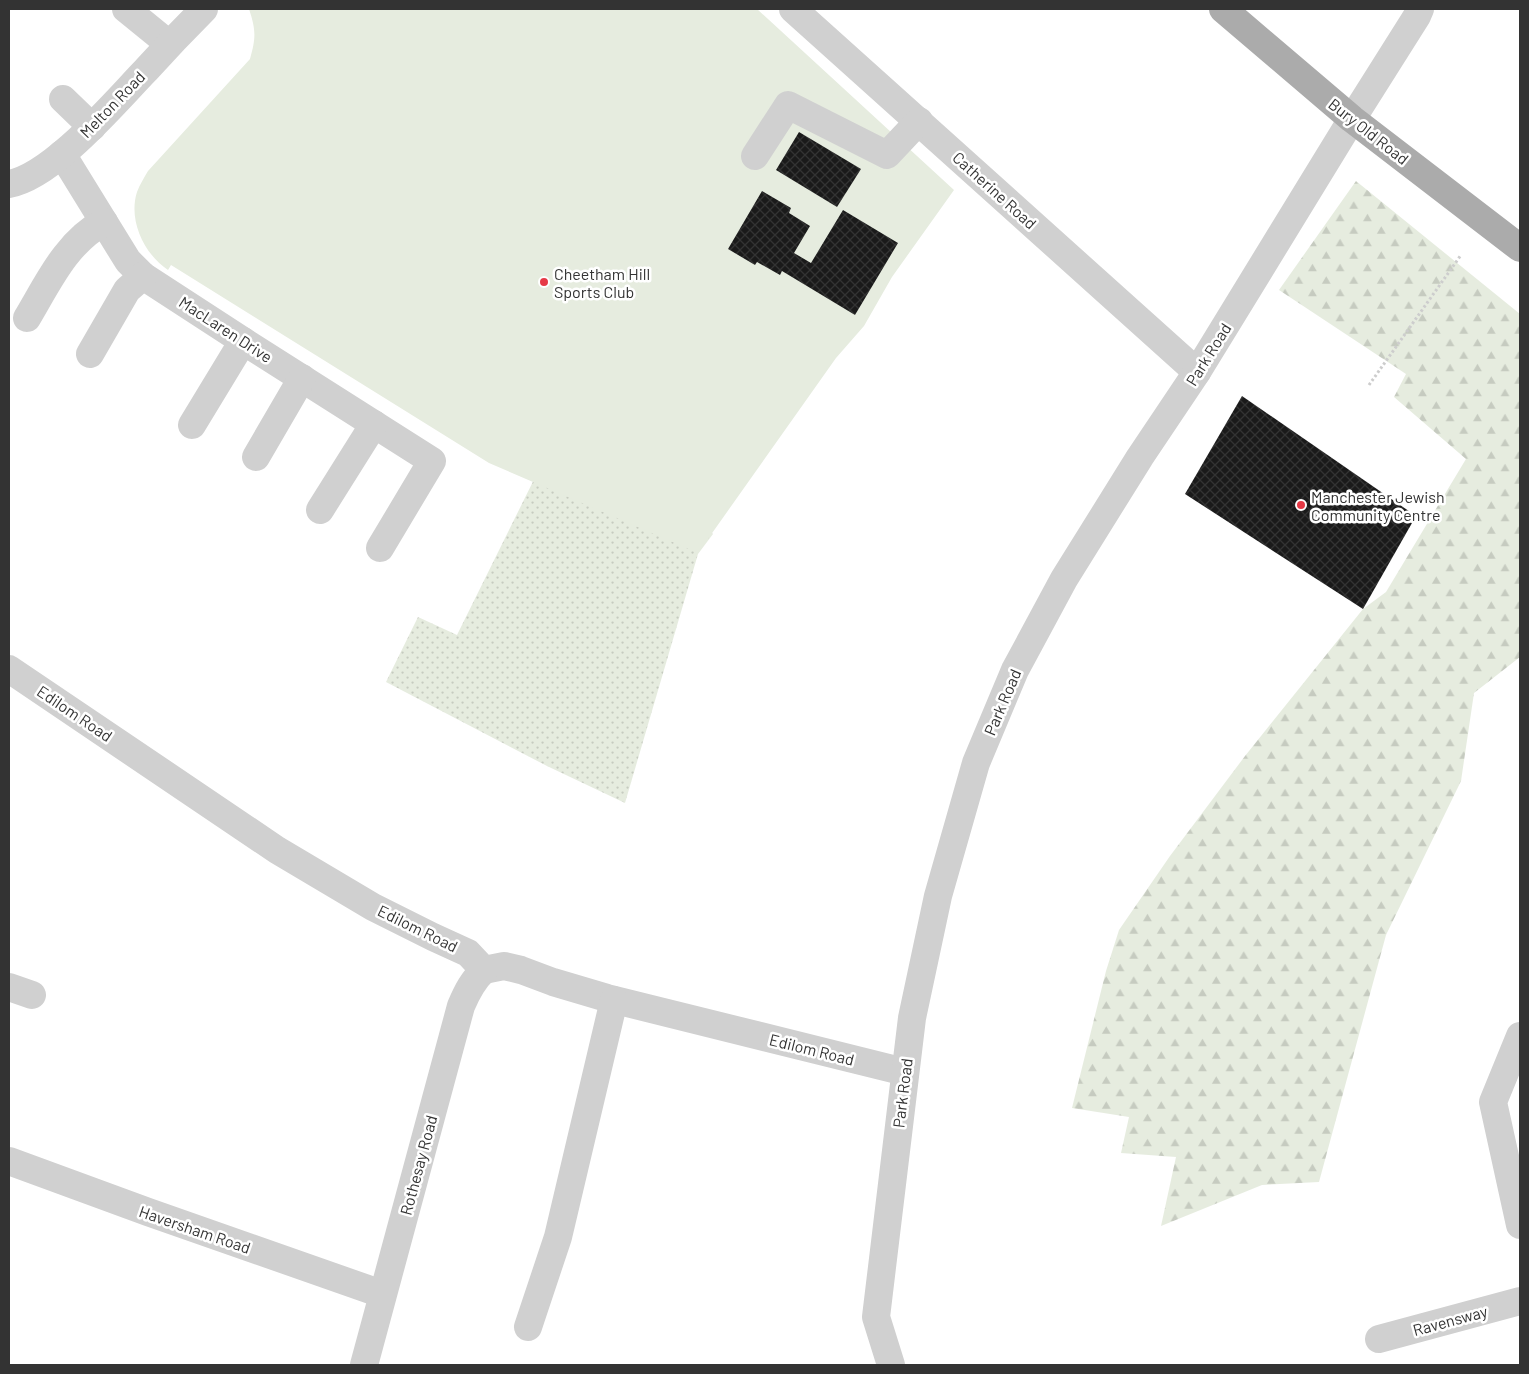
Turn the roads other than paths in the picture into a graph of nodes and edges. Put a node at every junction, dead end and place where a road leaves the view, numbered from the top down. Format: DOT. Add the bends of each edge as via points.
graph roads {
  1 [pos="126,9"];
  2 [pos="204,9"];
  3 [pos="793,9"];
  4 [pos="1223,9"];
  5 [pos="1420,9"];
  6 [pos="169,44"];
  7 [pos="63,99"];
  8 [pos="1352,119"];
  9 [pos="918,122"];
  10 [pos="92,127"];
  11 [pos="62,154"];
  12 [pos="755,156"];
  13 [pos="9,184"];
  14 [pos="104,222"];
  15 [pos="1520,248"];
  16 [pos="143,276"];
  17 [pos="27,318"];
  18 [pos="243,341"];
  19 [pos="90,354"];
  20 [pos="1197,372"];
  21 [pos="302,378"];
  22 [pos="374,424"];
  23 [pos="192,425"];
  24 [pos="256,457"];
  25 [pos="320,510"];
  26 [pos="380,548"];
  27 [pos="9,669"];
  28 [pos="484,970"];
  29 [pos="614,1000"];
  30 [pos="1520,1036"];
  31 [pos="905,1072"];
  32 [pos="9,1161"];
  33 [pos="1520,1226"];
  34 [pos="382,1294"];
  35 [pos="1520,1302"];
  36 [pos="528,1327"];
  37 [pos="1379,1339"];
  38 [pos="364,1365"];
  39 [pos="891,1365"];
  1 -- 6 [label="street"];
  2 -- 6 [label="street, Melton Road"];
  3 -- 9 [label="street, Catherine Road"];
  4 -- 8 [label="main road, Bury Old Road"];
  5 -- 8 [label="street, Park Road"];
  6 -- 10 [label="street, Melton Road"];
  7 -- 10 [label="street"];
  8 -- 15 [label="main road, Bury Old Road"];
  8 -- 20 [label="street, Park Road"];
  9 -- 12 [label="street" via="888,155 788,105"];
  9 -- 20 [label="street, Catherine Road"];
  10 -- 11 [label="street, Melton Road"];
  11 -- 13 [label="street, Melton Road" via="34,174"];
  11 -- 14 [label="street, MacLaren Drive"];
  14 -- 16 [label="street, MacLaren Drive" via="128,261"];
  14 -- 17 [label="street" via="75,243"];
  16 -- 18 [label="street, MacLaren Drive"];
  16 -- 19 [label="street" via="127,290"];
  18 -- 21 [label="street, MacLaren Drive"];
  18 -- 23 [label="street"];
  20 -- 31 [label="street, Park Road" via="1064,579 1015,670 976,763 938,896 912,1018"];
  21 -- 22 [label="street, MacLaren Drive"];
  21 -- 24 [label="street"];
  22 -- 25 [label="street"];
  22 -- 26 [label="street, MacLaren Drive" via="432,461"];
  27 -- 28 [label="street, Edilom Road" via="277,850 374,907 468,953"];
  28 -- 29 [label="street, Edilom Road" via="504,966"];
  28 -- 34 [label="street, Rothesay Road" via="468,989 461,1006"];
  29 -- 31 [label="street, Edilom Road"];
  29 -- 36 [label="street" via="558,1237"];
  30 -- 33 [label="street" via="1493,1102"];
  31 -- 39 [label="street, Park Road" via="876,1317"];
  32 -- 34 [label="street, Haversham Road"];
  34 -- 38 [label="street, Rothesay Road"];
  35 -- 37 [label="street, Ravensway"];
}
